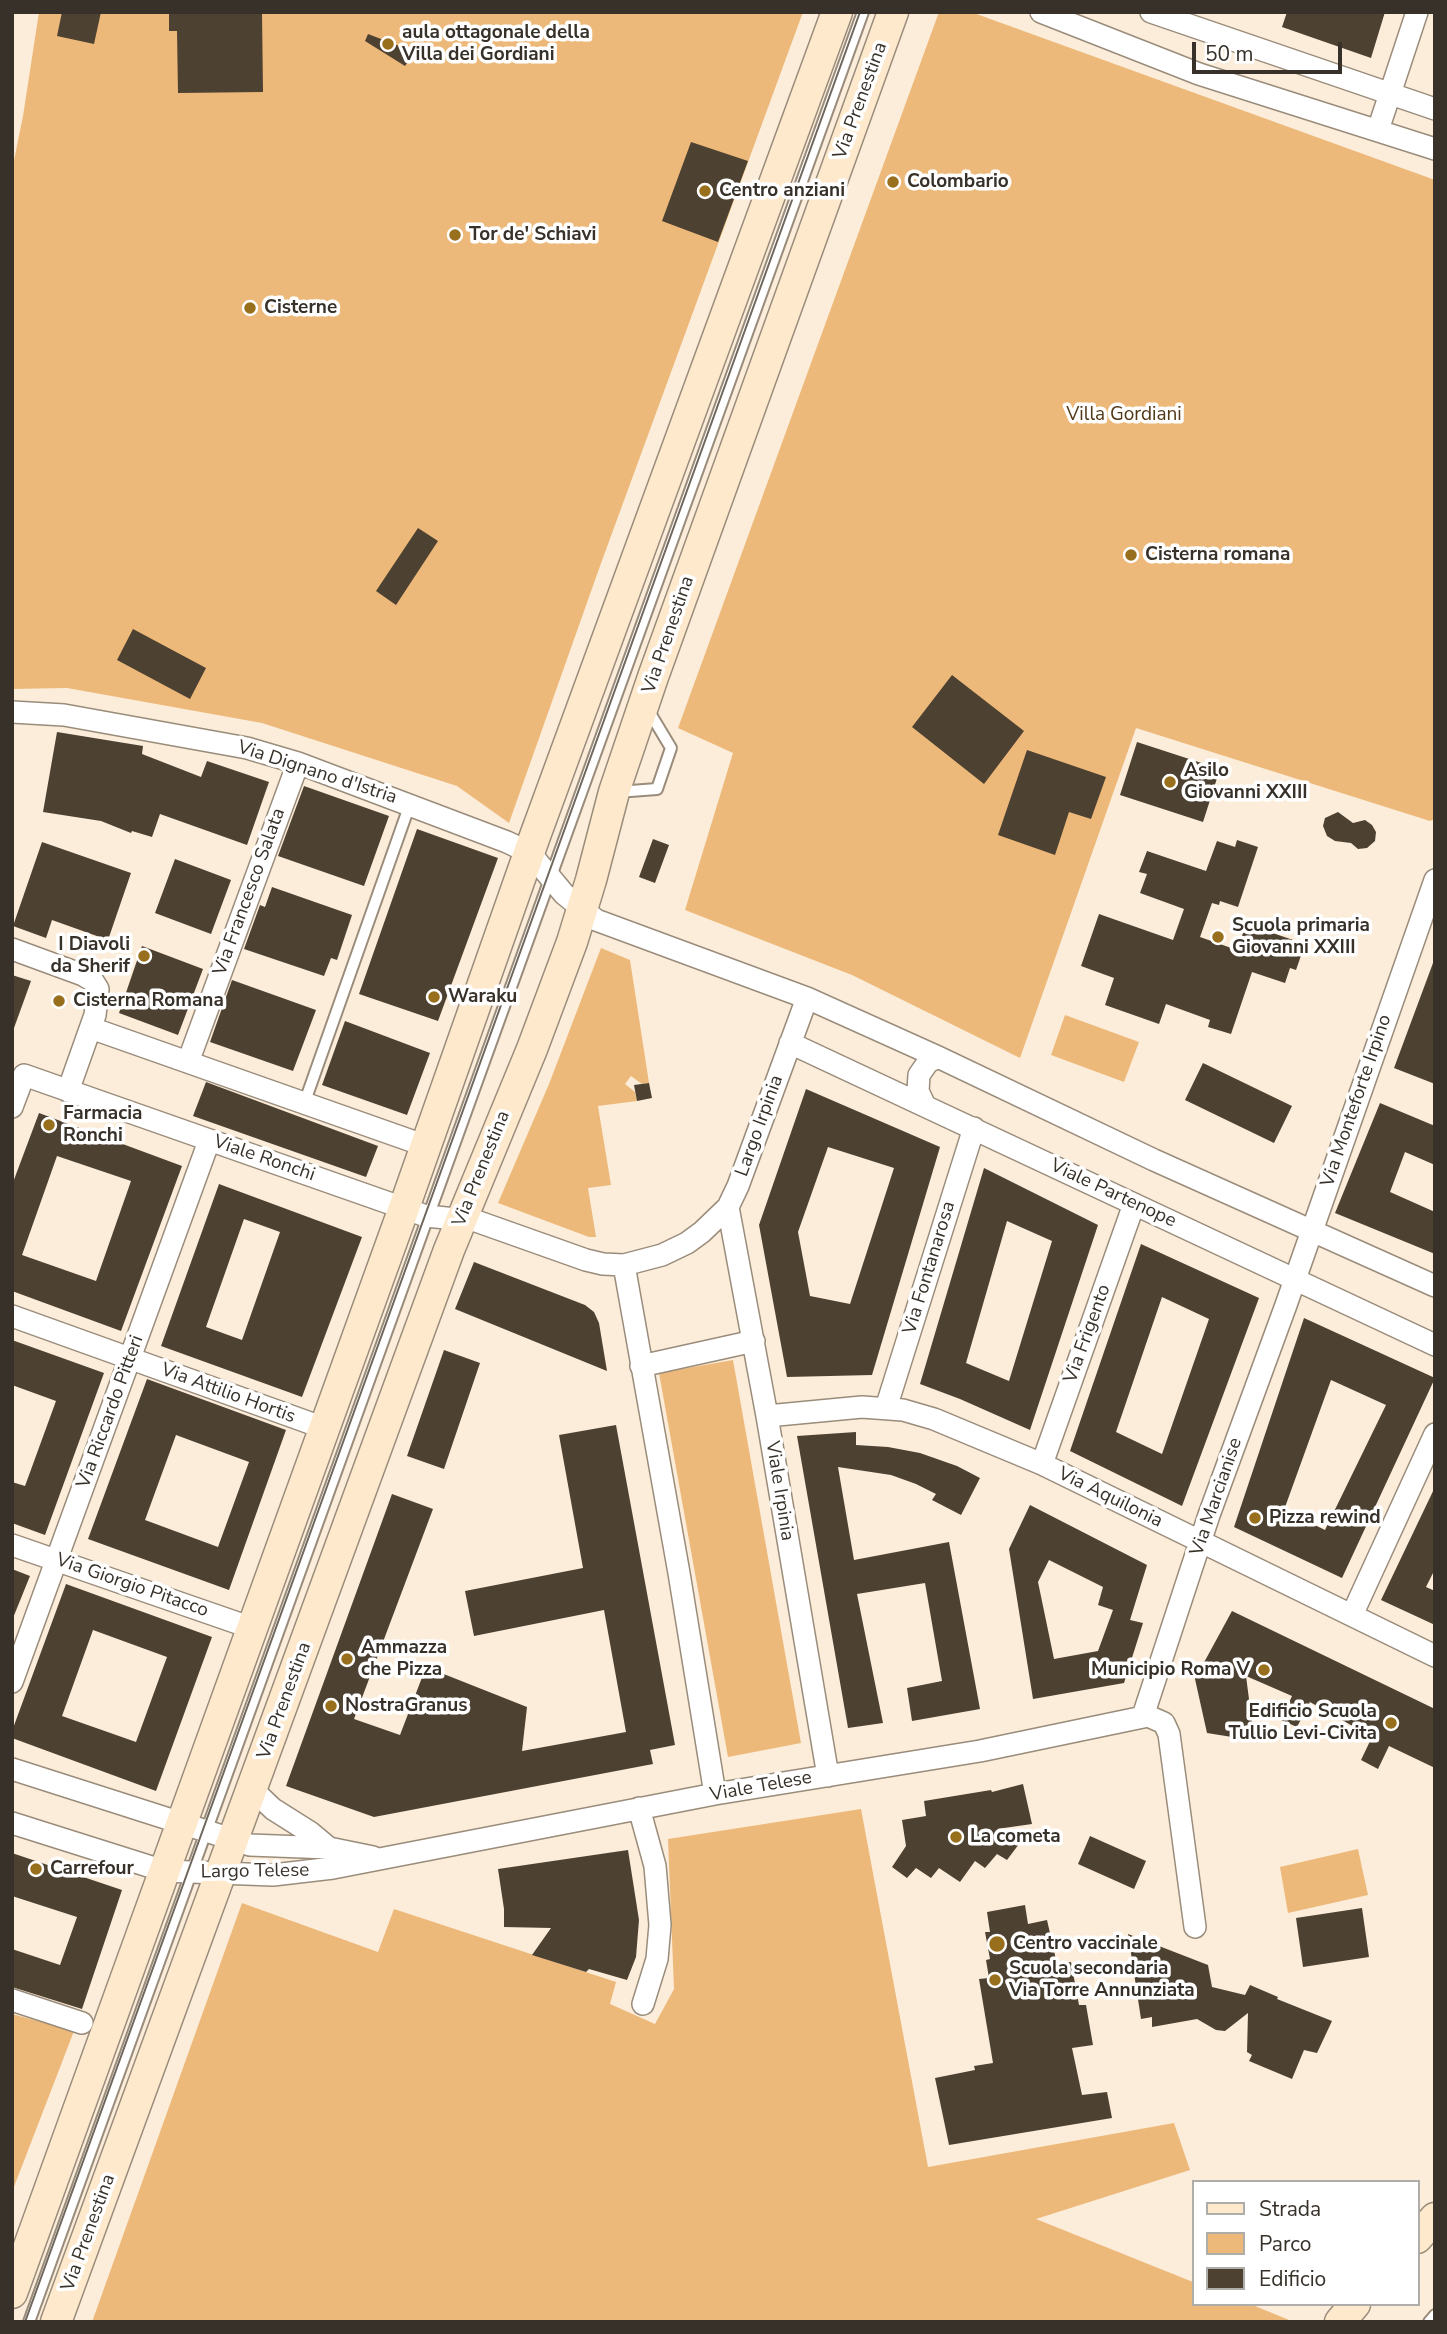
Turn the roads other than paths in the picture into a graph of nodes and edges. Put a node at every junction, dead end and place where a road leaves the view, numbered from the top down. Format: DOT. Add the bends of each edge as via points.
graph roads {
  1 [pos="837,12"];
  2 [pos="863,12"];
  3 [pos="893,12"];
  4 [pos="1151,12"];
  5 [pos="1417,12"];
  6 [pos="1043,13"];
  7 [pos="1391,93"];
  8 [pos="1435,109"];
  9 [pos="1378,130"];
  10 [pos="1435,149"];
  11 [pos="644,704"];
  12 [pos="12,712"];
  13 [pos="298,763"];
  14 [pos="614,792"];
  15 [pos="411,804"];
  16 [pos="530,853"];
  17 [pos="551,877"];
  18 [pos="1435,880"];
  19 [pos="582,911"];
  20 [pos="1427,925"];
  21 [pos="12,949"];
  22 [pos="807,999"];
  23 [pos="91,1028"];
  24 [pos="790,1043"];
  25 [pos="938,1057"];
  26 [pos="188,1062"];
  27 [pos="68,1091"];
  28 [pos="304,1104"];
  29 [pos="924,1104"];
  30 [pos="12,1107"];
  31 [pos="974,1128"];
  32 [pos="209,1141"];
  33 [pos="426,1146"];
  34 [pos="1134,1204"];
  35 [pos="728,1207"];
  36 [pos="416,1212"];
  37 [pos="462,1219"];
  38 [pos="1311,1231"];
  39 [pos="624,1265"];
  40 [pos="1295,1279"];
  41 [pos="1435,1286"];
  42 [pos="12,1316"];
  43 [pos="754,1341"];
  44 [pos="1435,1345"];
  45 [pos="131,1359"];
  46 [pos="640,1366"];
  47 [pos="886,1408"];
  48 [pos="767,1416"];
  49 [pos="324,1429"];
  50 [pos="1435,1434"];
  51 [pos="1042,1464"];
  52 [pos="1200,1542"];
  53 [pos="12,1545"];
  54 [pos="57,1560"];
  55 [pos="1352,1615"];
  56 [pos="252,1628"];
  57 [pos="1435,1656"];
  58 [pos="12,1682"];
  59 [pos="1143,1716"];
  60 [pos="12,1769"];
  61 [pos="828,1776"];
  62 [pos="253,1789"];
  63 [pos="715,1794"];
  64 [pos="639,1808"];
  65 [pos="12,1823"];
  66 [pos="207,1832"];
  67 [pos="329,1848"];
  68 [pos="378,1858"];
  69 [pos="192,1872"];
  70 [pos="1195,1927"];
  71 [pos="12,2000"];
  72 [pos="643,2004"];
  73 [pos="82,2023"];
  74 [pos="1435,2218"];
  75 [pos="1419,2236"];
  76 [pos="12,2293"];
  77 [pos="1353,2306"];
  78 [pos="1435,2315"];
  79 [pos="29,2322"];
  80 [pos="57,2322"];
  81 [pos="1340,2322"];
  82 [pos="1429,2322"];
  1 -- 16 [label="main road, Via Prenestina"];
  2 -- 17 [label="lane"];
  3 -- 11 [label="main road, Via Prenestina"];
  4 -- 7 [label="street"];
  5 -- 7 [label="street"];
  6 -- 9 [label="street" via="1199,74"];
  7 -- 8 [label="street"];
  7 -- 9 [label="street"];
  9 -- 10 [label="street"];
  11 -- 14 [label="main road, Via Prenestina"];
  11 -- 14 [label="lane" via="671,748 657,789"];
  12 -- 13 [label="street, Via Dignano d'Istria" via="64,715 200,738"];
  13 -- 15 [label="street, Via Dignano d'Istria"];
  13 -- 26 [label="street, Via Francesco Salata"];
  14 -- 19 [label="main road, Via Prenestina"];
  15 -- 16 [label="street, Via Dignano d'Istria"];
  15 -- 28 [label="lane"];
  16 -- 17 [label="street"];
  16 -- 33 [label="main road, Via Prenestina"];
  17 -- 19 [label="street"];
  17 -- 36 [label="lane"];
  18 -- 20 [label="street, Via Monteforte Irpino"];
  19 -- 22 [label="street"];
  19 -- 37 [label="main road, Via Prenestina" via="529,1057"];
  20 -- 38 [label="street, Via Monteforte Irpino"];
  21 -- 23 [label="street" via="96,984"];
  22 -- 24 [label="street, Largo Irpinia"];
  22 -- 25 [label="street"];
  23 -- 26 [label="street"];
  23 -- 27 [label="street"];
  24 -- 29 [label="street, Viale Partenope"];
  24 -- 35 [label="street, Largo Irpinia"];
  25 -- 29 [label="street" via="919,1075 917,1086"];
  25 -- 38 [label="street"];
  26 -- 28 [label="street"];
  27 -- 30 [label="street, Viale Ronchi" via="24,1075"];
  27 -- 32 [label="street, Viale Ronchi"];
  28 -- 33 [label="street"];
  29 -- 31 [label="street, Viale Partenope"];
  31 -- 34 [label="street, Viale Partenope"];
  31 -- 47 [label="street, Via Fontanarosa"];
  32 -- 36 [label="street, Viale Ronchi"];
  32 -- 45 [label="street, Via Riccardo Pitteri"];
  33 -- 36 [label="main road, Via Prenestina"];
  34 -- 40 [label="street, Viale Partenope"];
  34 -- 51 [label="street, Via Frigento"];
  35 -- 39 [label="street, Largo Irpinia" via="674,1250"];
  35 -- 43 [label="street, Viale Irpinia"];
  36 -- 37 [label="street, Viale Ronchi"];
  36 -- 49 [label="main road, Via Prenestina"];
  36 -- 66 [label="lane"];
  37 -- 39 [label="street, Largo Irpinia" via="586,1260"];
  37 -- 62 [label="main road, Via Prenestina"];
  38 -- 40 [label="street, Via Monteforte Irpino"];
  38 -- 41 [label="street"];
  39 -- 46 [label="street"];
  40 -- 44 [label="street, Viale Partenope"];
  40 -- 52 [label="street, Via Marcianise"];
  42 -- 45 [label="street, Via Attilio Hortis"];
  43 -- 46 [label="street"];
  43 -- 48 [label="street, Viale Irpinia"];
  45 -- 49 [label="street, Via Attilio Hortis"];
  45 -- 54 [label="street, Via Riccardo Pitteri"];
  46 -- 63 [label="street"];
  47 -- 48 [label="street, Via Aquilonia"];
  47 -- 51 [label="street, Via Aquilonia" via="934,1419"];
  48 -- 61 [label="street, Viale Irpinia"];
  49 -- 56 [label="main road, Via Prenestina"];
  50 -- 55 [label="street"];
  51 -- 52 [label="street, Via Aquilonia"];
  52 -- 55 [label="street, Via Aquilonia"];
  52 -- 59 [label="street, Via Marcianise"];
  53 -- 54 [label="street, Via Giorgio Pitacco"];
  54 -- 56 [label="street, Via Giorgio Pitacco"];
  54 -- 58 [label="street, Via Riccardo Pitteri"];
  55 -- 57 [label="street, Via Aquilonia"];
  56 -- 66 [label="main road, Via Prenestina"];
  59 -- 61 [label="street, Viale Telese" via="980,1751"];
  59 -- 70 [label="street" via="1161,1721 1169,1734"];
  60 -- 66 [label="street, Largo Telese"];
  61 -- 63 [label="street, Viale Telese"];
  62 -- 66 [label="main road, Via Prenestina"];
  62 -- 67 [label="street, Largo Telese" via="273,1809"];
  63 -- 64 [label="street, Viale Telese"];
  64 -- 68 [label="street, Viale Telese"];
  64 -- 72 [label="street" via="655,1866 660,1925 657,1959"];
  65 -- 69 [label="street, Largo Telese"];
  66 -- 67 [label="street, Largo Telese" via="259,1846"];
  66 -- 69 [label="main road, Via Prenestina"];
  66 -- 69 [label="main road, Via Prenestina"];
  67 -- 68 [label="street, Largo Telese"];
  68 -- 69 [label="street, Largo Telese" via="273,1875"];
  69 -- 76 [label="main road, Via Prenestina"];
  69 -- 79 [label="lane"];
  69 -- 80 [label="main road, Via Prenestina"];
  71 -- 73 [label="street"];
  74 -- 75 [label="main road"];
  77 -- 81 [label="main road"];
  78 -- 82 [label="lane"];
}
